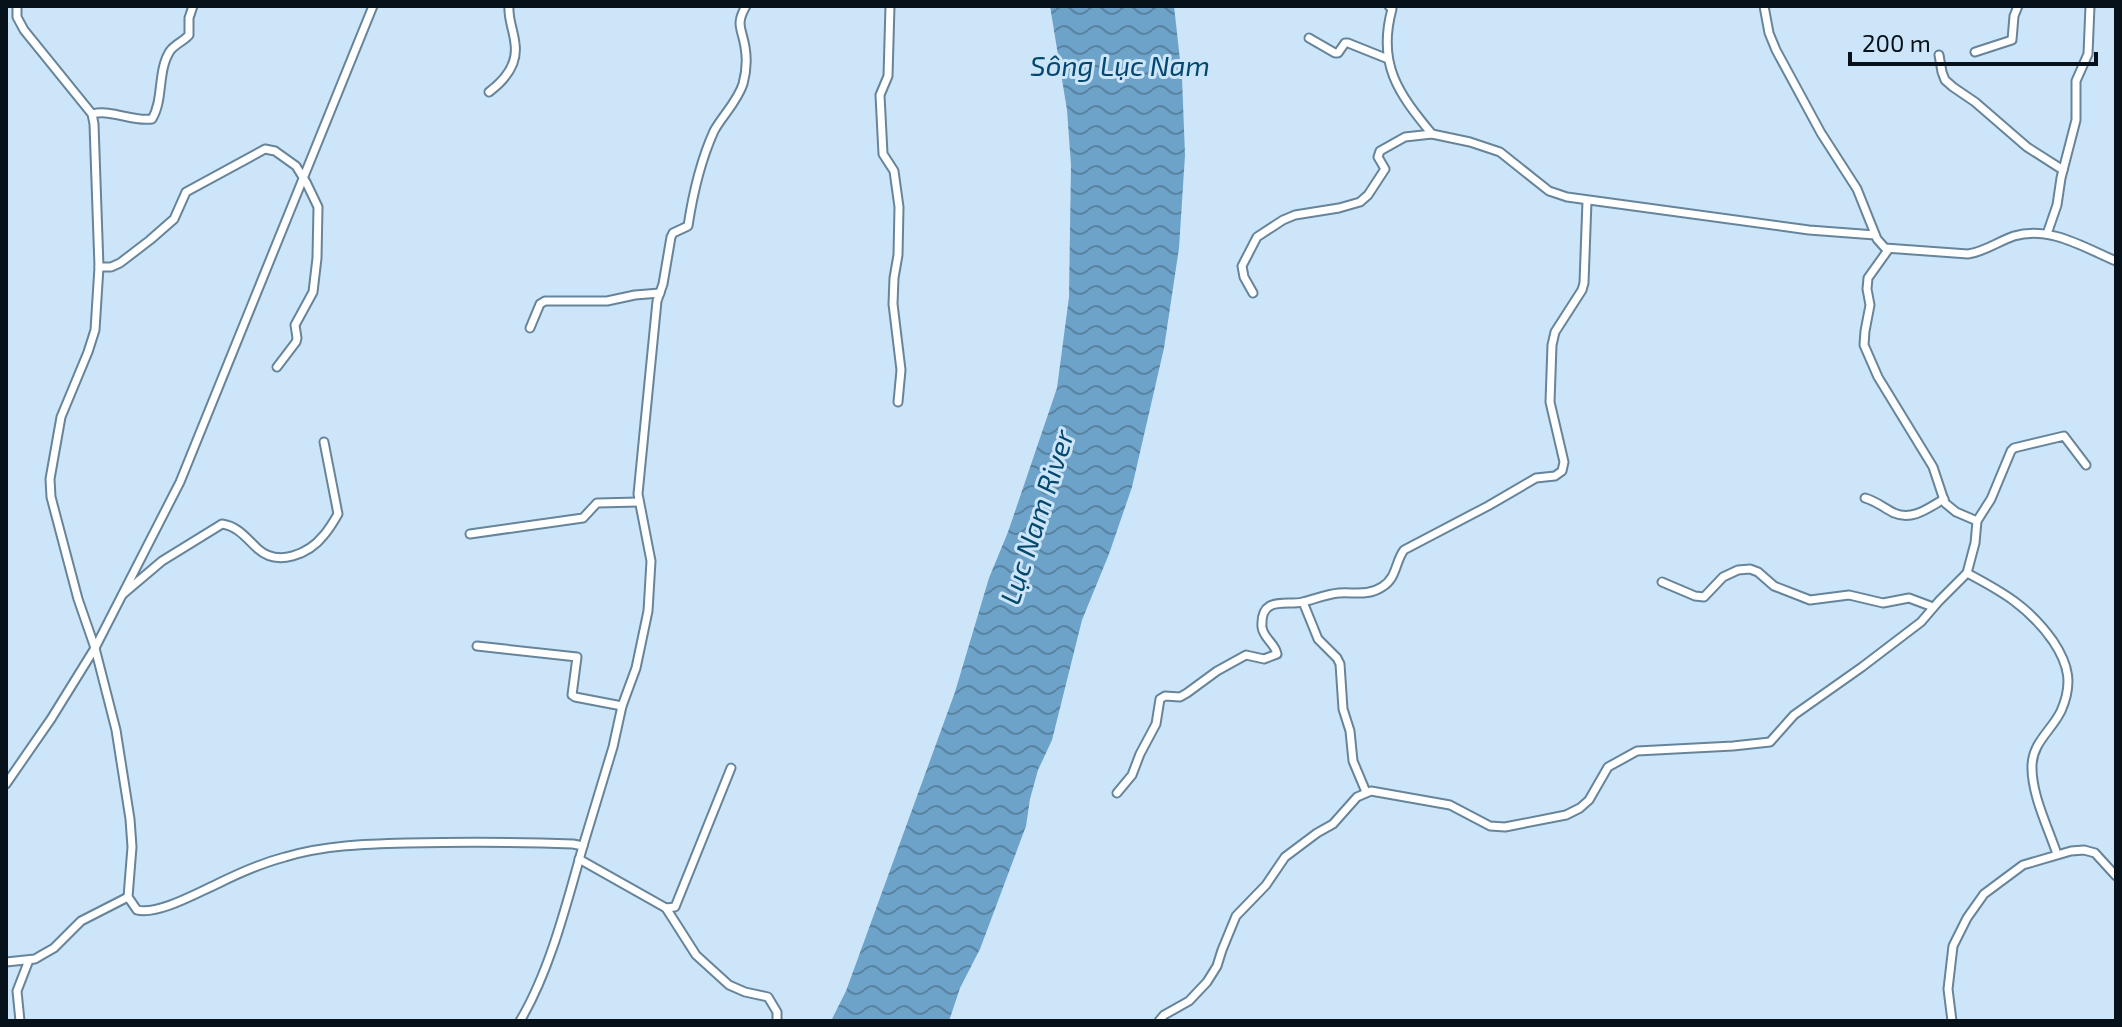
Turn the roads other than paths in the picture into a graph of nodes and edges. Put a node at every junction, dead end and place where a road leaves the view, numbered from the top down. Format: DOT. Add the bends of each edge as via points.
graph roads {
  1 [pos="17,6"];
  2 [pos="193,6"];
  3 [pos="373,6"];
  4 [pos="509,6"];
  5 [pos="746,6"];
  6 [pos="890,6"];
  7 [pos="1389,6"];
  8 [pos="1764,6"];
  9 [pos="2018,6"];
  10 [pos="2090,6"];
  11 [pos="1309,38"];
  12 [pos="1975,52"];
  13 [pos="1939,55"];
  14 [pos="1388,59"];
  15 [pos="489,92"];
  16 [pos="92,114"];
  17 [pos="1432,134"];
  18 [pos="2063,170"];
  19 [pos="304,178"];
  20 [pos="1587,201"];
  21 [pos="2047,234"];
  22 [pos="1875,235"];
  23 [pos="1888,250"];
  24 [pos="2116,261"];
  25 [pos="99,267"];
  26 [pos="660,293"];
  27 [pos="1253,293"];
  28 [pos="530,328"];
  29 [pos="277,367"];
  30 [pos="898,402"];
  31 [pos="324,442"];
  32 [pos="2086,465"];
  33 [pos="1865,498"];
  34 [pos="1944,499"];
  35 [pos="639,502"];
  36 [pos="1977,521"];
  37 [pos="470,534"];
  38 [pos="1967,573"];
  39 [pos="1662,582"];
  40 [pos="121,596"];
  41 [pos="1303,602"];
  42 [pos="1933,607"];
  43 [pos="477,646"];
  44 [pos="95,648"];
  45 [pos="622,706"];
  46 [pos="731,768"];
  47 [pos="6,784"];
  48 [pos="1366,792"];
  49 [pos="1117,793"];
  50 [pos="583,846"];
  51 [pos="2057,854"];
  52 [pos="579,859"];
  53 [pos="2116,876"];
  54 [pos="128,897"];
  55 [pos="666,908"];
  56 [pos="29,960"];
  57 [pos="6,962"];
  58 [pos="20,1021"];
  59 [pos="520,1021"];
  60 [pos="777,1021"];
  61 [pos="1159,1021"];
  62 [pos="1952,1021"];
  1 -- 16 [label="street" via="24,30"];
  2 -- 16 [label="street" via="189,35 168,55 152,119"];
  3 -- 19 [label="street"];
  4 -- 15 [label="street" via="514,58 509,73"];
  5 -- 26 [label="street" via="739,23 746,47 742,85 700,165 688,226 671,237"];
  6 -- 30 [label="street" via="888,76 880,95 883,154 894,171 899,207 893,296 901,370"];
  7 -- 14 [label="street"];
  8 -- 22 [label="street" via="1776,50 1857,189"];
  9 -- 12 [label="street" via="2012,40"];
  10 -- 18 [label="street" via="2088,54 2077,75 2076,120"];
  11 -- 14 [label="street" via="1335,53 1348,43"];
  13 -- 18 [label="street" via="1945,80"];
  14 -- 17 [label="street" via="1403,94"];
  16 -- 25 [label="street"];
  17 -- 20 [label="street" via="1493,148 1549,191"];
  17 -- 27 [label="street" via="1409,135 1380,151 1385,169 1365,199 1295,215 1257,237 1242,266"];
  18 -- 21 [label="street"];
  19 -- 25 [label="street" via="296,166 265,149 186,192 174,219 150,240 120,263"];
  19 -- 29 [label="street" via="318,209 313,292 295,325 296,342"];
  19 -- 40 [label="street" via="180,482"];
  20 -- 22 [label="street"];
  20 -- 41 [label="street" via="1584,283 1552,345 1550,402 1562,471 1536,478 1404,550 1381,588"];
  21 -- 23 [label="street" via="2023,233 1968,254"];
  21 -- 24 [label="street"];
  22 -- 23 [label="street"];
  23 -- 34 [label="street" via="1868,278 1864,345 1933,467"];
  25 -- 44 [label="street" via="95,330 61,417 50,479 60,535"];
  26 -- 28 [label="street" via="607,301 545,301"];
  26 -- 35 [label="street"];
  31 -- 40 [label="street" via="338,514 323,537 278,559 222,524 162,561"];
  32 -- 36 [label="street" via="2064,436 2014,448"];
  33 -- 34 [label="street" via="1905,516"];
  34 -- 36 [label="street" via="1956,512"];
  35 -- 37 [label="street" via="597,503 583,518"];
  35 -- 45 [label="street" via="651,586 636,668"];
  36 -- 38 [label="street"];
  38 -- 42 [label="street"];
  38 -- 51 [label="street" via="2029,611 2068,671 2062,708 2036,747 2032,766"];
  39 -- 42 [label="street" via="1704,597 1723,577 1750,569 1769,584 1810,600 1846,595 1883,603 1909,598"];
  40 -- 44 [label="street"];
  41 -- 48 [label="street" via="1318,639 1340,664 1353,761"];
  41 -- 49 [label="street" via="1275,603 1267,611 1262,627 1276,648 1274,656 1246,655 1180,697 1160,699 1156,724 1132,775"];
  42 -- 48 [label="street" via="1915,627 1794,715 1770,742 1637,751 1608,767 1589,800 1566,815 1497,828 1450,805"];
  43 -- 45 [label="street" via="577,657 572,695"];
  44 -- 47 [label="street"];
  44 -- 54 [label="street" via="116,730 130,819"];
  45 -- 50 [label="street"];
  46 -- 55 [label="street" via="675,907"];
  48 -- 61 [label="street" via="1333,824 1285,857 1236,916 1207,982"];
  50 -- 52 [label="street"];
  50 -- 54 [label="street" via="493,842 326,848 260,865 146,911 137,910"];
  51 -- 53 [label="street" via="2095,853"];
  51 -- 62 [label="street" via="2023,865 1996,884 1967,918 1953,946 1948,989"];
  52 -- 55 [label="street"];
  52 -- 59 [label="street" via="546,963"];
  54 -- 56 [label="street" via="81,921 54,948"];
  55 -- 60 [label="street" via="696,955 729,985 768,997"];
  56 -- 57 [label="street"];
  56 -- 58 [label="street" via="17,991"];
}
